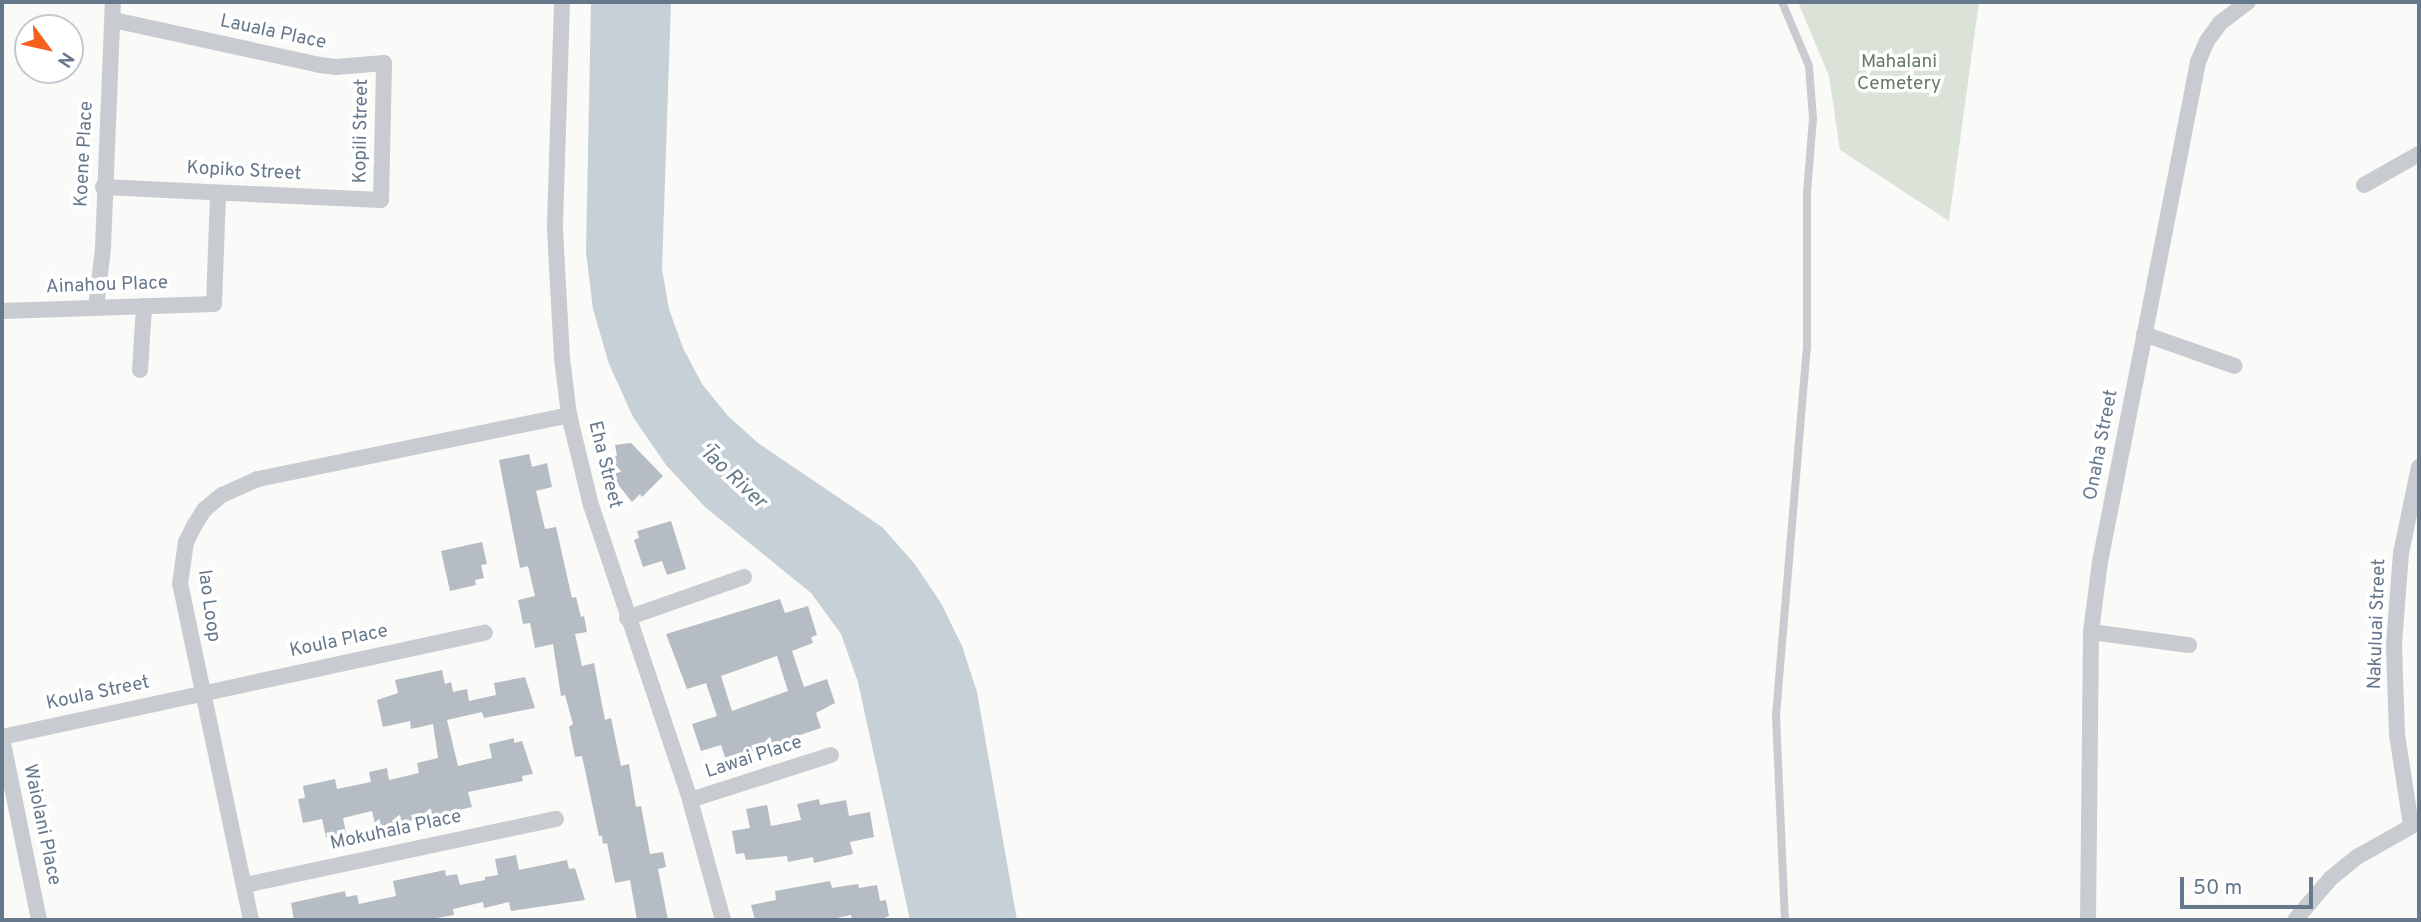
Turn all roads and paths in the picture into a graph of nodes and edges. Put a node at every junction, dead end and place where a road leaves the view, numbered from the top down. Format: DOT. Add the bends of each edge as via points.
graph roads {
  1 [pos="112,2"];
  2 [pos="562,2"];
  3 [pos="1782,2"];
  4 [pos="2248,2"];
  5 [pos="113,20"];
  6 [pos="384,63"];
  7 [pos="2419,154"];
  8 [pos="2364,185"];
  9 [pos="103,187"];
  10 [pos="218,193"];
  11 [pos="381,200"];
  12 [pos="144,306"];
  13 [pos="96,307"];
  14 [pos="2,311"];
  15 [pos="2144,334"];
  16 [pos="2235,366"];
  17 [pos="140,370"];
  18 [pos="569,415"];
  19 [pos="2419,467"];
  20 [pos="744,577"];
  21 [pos="627,618"];
  22 [pos="2091,632"];
  23 [pos="485,633"];
  24 [pos="2189,646"];
  25 [pos="202,693"];
  26 [pos="2,737"];
  27 [pos="831,755"];
  28 [pos="690,800"];
  29 [pos="556,819"];
  30 [pos="2415,823"];
  31 [pos="245,885"];
  32 [pos="39,920"];
  33 [pos="251,920"];
  34 [pos="723,920"];
  35 [pos="1785,920"];
  36 [pos="2088,920"];
  37 [pos="2295,920"];
  1 -- 5 [label="street, Koene Place"];
  2 -- 18 [label="street, Eha Street" via="555,229"];
  3 -- 35 [label="lane" via="1809,66 1813,118 1807,192 1807,346 1776,716"];
  4 -- 15 [label="street, Onaha Street" via="2220,23 2198,62"];
  5 -- 6 [label="street, Lauala Place" via="320,65"];
  5 -- 9 [label="street, Koene Place"];
  6 -- 11 [label="street, Kopili Street"];
  7 -- 8 [label="street"];
  9 -- 10 [label="street, Kopiko Street"];
  9 -- 13 [label="street, Koene Place" via="103,248"];
  10 -- 11 [label="street, Kopiko Street"];
  10 -- 12 [label="street, Ainahou Place" via="214,304"];
  12 -- 13 [label="street, Ainahou Place"];
  12 -- 17 [label="street"];
  13 -- 14 [label="street, Ainahou Place"];
  15 -- 16 [label="street"];
  15 -- 22 [label="street, Onaha Street"];
  18 -- 21 [label="street, Eha Street" via="591,505"];
  18 -- 25 [label="street, Iao Loop" via="258,479 222,495 194,526 181,562 180,584"];
  19 -- 30 [label="street, Nakuluai Street" via="2401,553 2394,644 2397,735"];
  20 -- 21 [label="street"];
  21 -- 28 [label="street, Eha Street"];
  22 -- 24 [label="street"];
  22 -- 36 [label="street, Onaha Street"];
  23 -- 25 [label="street, Koula Place"];
  25 -- 26 [label="street, Koula Street"];
  25 -- 31 [label="street, Iao Loop"];
  26 -- 32 [label="street, Waiolani Place"];
  27 -- 28 [label="street, Lawai Place"];
  28 -- 34 [label="street, Eha Street"];
  29 -- 31 [label="street, Mokuhala Place"];
  30 -- 37 [label="street" via="2357,857"];
  31 -- 33 [label="street, Iao Loop"];
}
